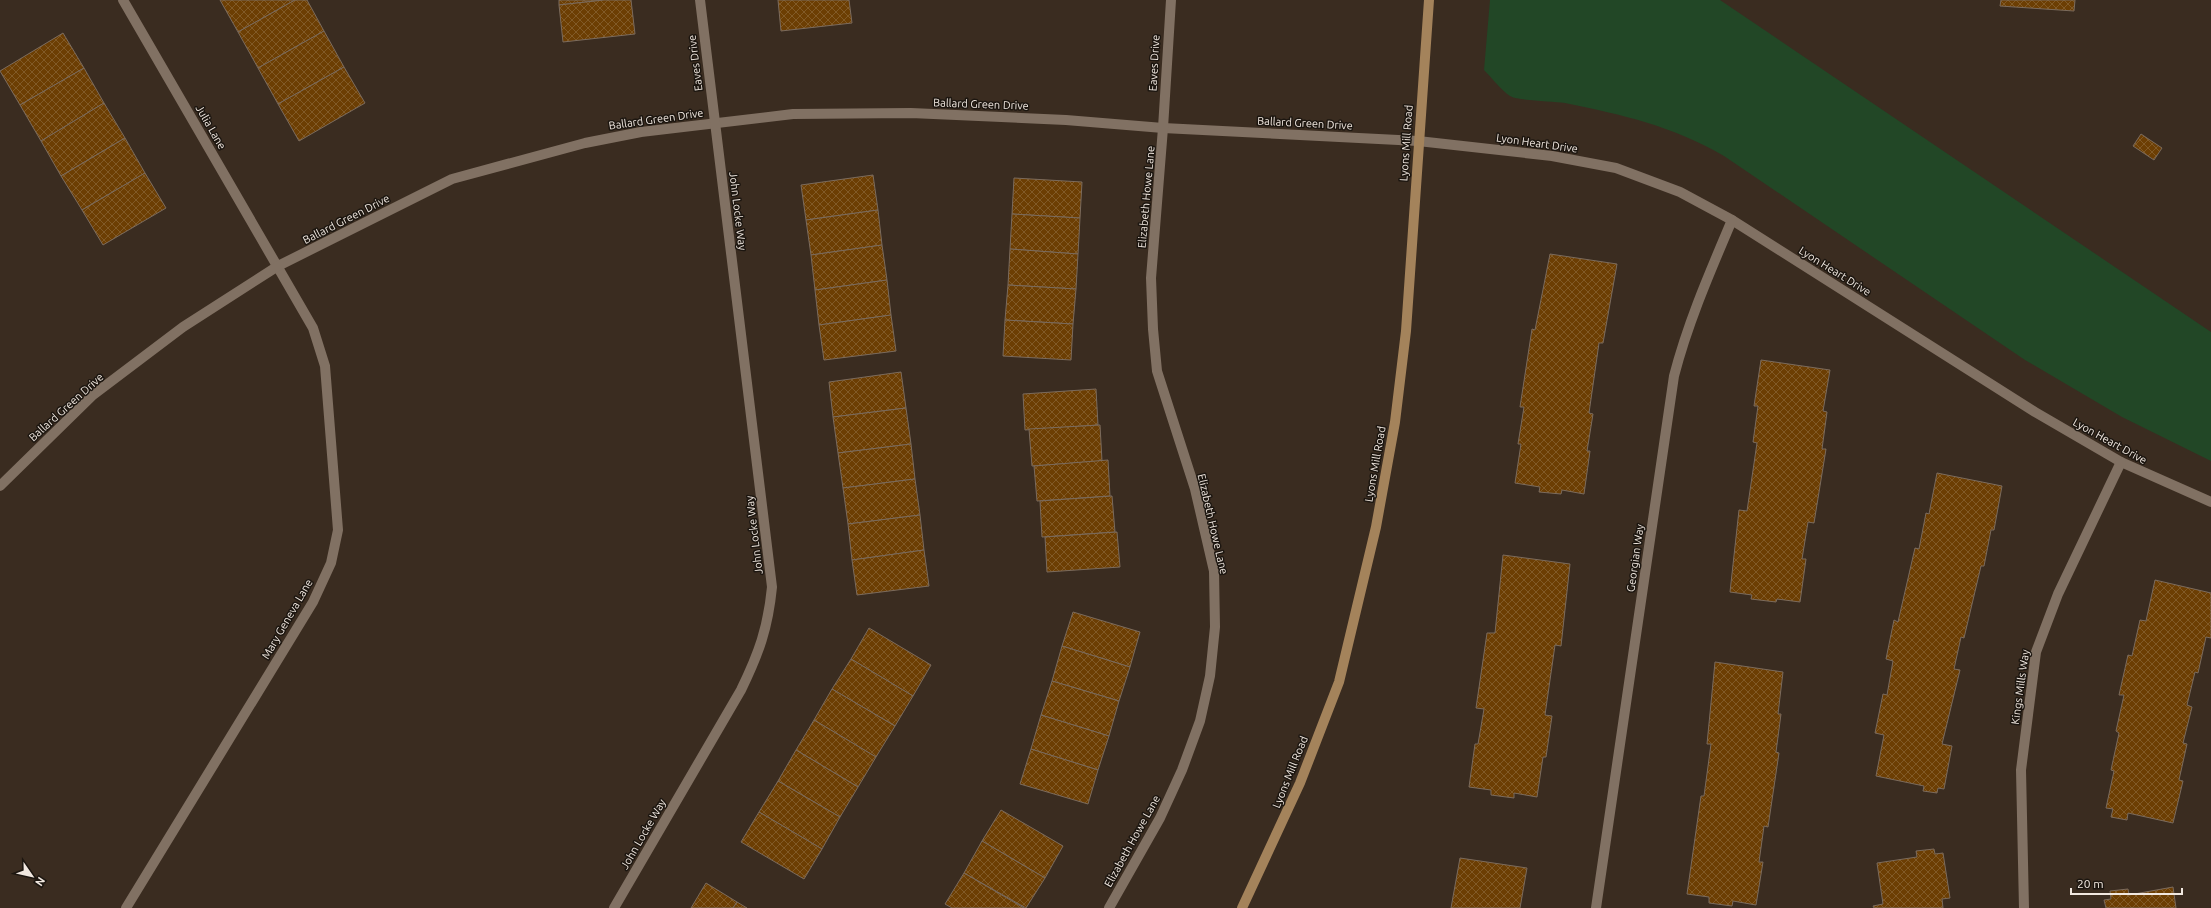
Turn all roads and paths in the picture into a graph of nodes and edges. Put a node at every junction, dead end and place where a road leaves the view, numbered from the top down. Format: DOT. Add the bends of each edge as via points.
graph roads {
  1 [pos="123,0"];
  2 [pos="700,0"];
  3 [pos="1171,0"];
  4 [pos="1429,0"];
  5 [pos="714,123"];
  6 [pos="1163,128"];
  7 [pos="1418,141"];
  8 [pos="1732,220"];
  9 [pos="278,266"];
  10 [pos="2121,462"];
  11 [pos="0,486"];
  12 [pos="2211,502"];
  13 [pos="126,908"];
  14 [pos="614,908"];
  15 [pos="1109,908"];
  16 [pos="1242,908"];
  17 [pos="1596,908"];
  18 [pos="2024,908"];
  1 -- 9 [label="street, Julia Lane"];
  2 -- 5 [label="street, Eaves Drive"];
  3 -- 6 [label="street, Eaves Drive"];
  4 -- 7 [label="main road, Lyons Mill Road"];
  5 -- 6 [label="street, Ballard Green Drive" via="793,114 911,113 1066,120"];
  5 -- 9 [label="street, Ballard Green Drive" via="585,143 452,179"];
  5 -- 14 [label="street, John Locke Way" via="772,587 769,618 758,656 741,690"];
  6 -- 7 [label="street, Ballard Green Drive"];
  6 -- 15 [label="street, Elizabeth Howe Lane" via="1151,278 1156,371 1195,489 1214,571 1215,627 1200,721 1182,770 1160,818"];
  7 -- 8 [label="street, Lyon Heart Drive" via="1552,156 1616,168 1680,192"];
  7 -- 16 [label="main road, Lyons Mill Road" via="1406,331 1395,422 1376,527 1338,682 1300,783"];
  8 -- 10 [label="street, Lyon Heart Drive" via="2035,412"];
  8 -- 17 [label="street, Georgian Way" via="1696,304 1674,376"];
  9 -- 11 [label="street, Ballard Green Drive" via="183,327 93,395"];
  9 -- 13 [label="street, Mary Geneva Lane" via="313,328 325,366 338,530 331,563 313,602"];
  10 -- 12 [label="street, Lyon Heart Drive"];
  10 -- 18 [label="street, Kings Mills Way" via="2058,594 2036,652 2021,770"];
}
